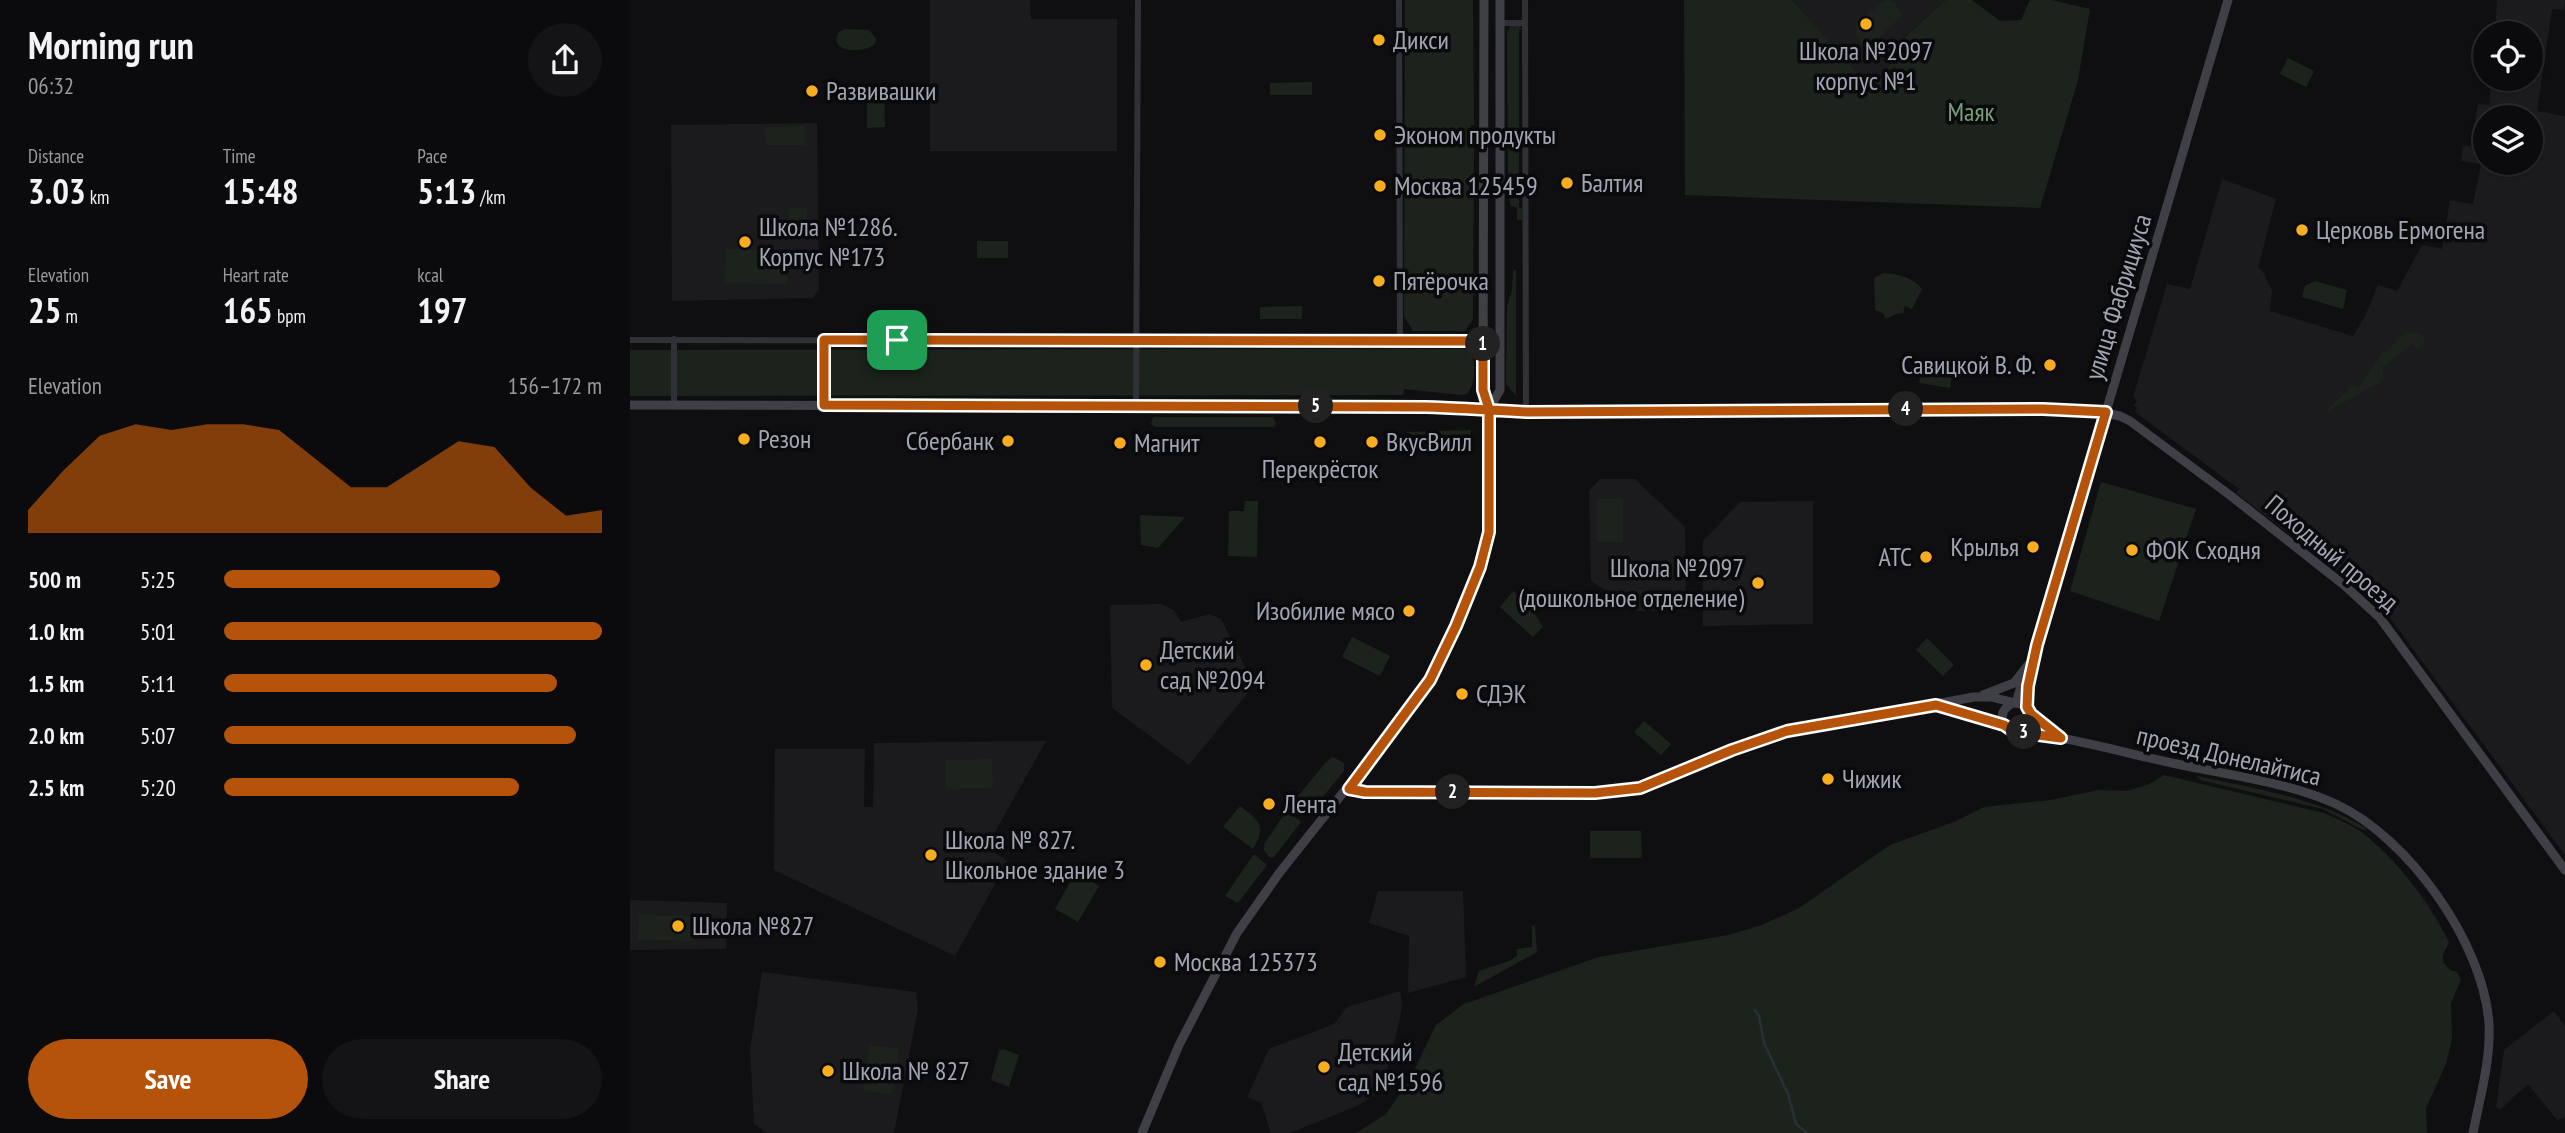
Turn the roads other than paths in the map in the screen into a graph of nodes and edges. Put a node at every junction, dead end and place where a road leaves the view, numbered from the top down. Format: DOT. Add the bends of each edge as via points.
graph roads {
  1 [pos="1138,0"];
  2 [pos="1399,0"];
  3 [pos="1484,0"];
  4 [pos="1500,0"];
  5 [pos="1525,0"];
  6 [pos="2228,0"];
  7 [pos="1500,23"];
  8 [pos="1525,23"];
  9 [pos="630,340"];
  10 [pos="674,340"];
  11 [pos="824,340"];
  12 [pos="1137,341"];
  13 [pos="1400,341"];
  14 [pos="1483,341"];
  15 [pos="630,405"];
  16 [pos="674,405"];
  17 [pos="824,405"];
  18 [pos="1136,407"];
  19 [pos="1489,409"];
  20 [pos="1527,412"];
  21 [pos="2106,412"];
  22 [pos="2037,645"];
  23 [pos="2028,665"];
  24 [pos="1975,697"];
  25 [pos="2014,703"];
  26 [pos="1936,705"];
  27 [pos="2029,711"];
  28 [pos="2004,725"];
  29 [pos="2022,731"];
  30 [pos="2061,738"];
  31 [pos="1348,789"];
  32 [pos="2565,870"];
  33 [pos="1142,1133"];
  34 [pos="2473,1133"];
  1 -- 12 [label="street"];
  2 -- 13 [label="street"];
  3 -- 14 [label="main road"];
  4 -- 7 [label="main road"];
  5 -- 8 [label="street"];
  6 -- 21 [label="main road, улица Фабрициуса"];
  7 -- 8 [label="street"];
  7 -- 19 [label="main road" via="1500,390"];
  8 -- 20 [label="street"];
  9 -- 10 [label="street"];
  10 -- 11 [label="street"];
  10 -- 16 [label="street"];
  11 -- 12 [label="street"];
  11 -- 17 [label="street"];
  12 -- 13 [label="street"];
  12 -- 18 [label="street"];
  13 -- 14 [label="street"];
  14 -- 19 [label="main road" via="1483,390"];
  15 -- 16 [label="main road"];
  16 -- 17 [label="main road"];
  17 -- 18 [label="main road"];
  18 -- 19 [label="main road"];
  19 -- 20 [label="main road"];
  19 -- 31 [label="main road" via="1489,532 1475,582 1430,680"];
  20 -- 21 [label="main road"];
  21 -- 22 [label="main road, улица Фабрициуса"];
  21 -- 32 [label="main road, Походный проезд" via="2130,421 2231,496 2380,618"];
  22 -- 23 [label="main road, улица Фабрициуса"];
  22 -- 27 [label="main road, улица Фабрициуса" via="2028,686"];
  23 -- 24 [label="main road" via="2009,686"];
  23 -- 25 [label="main road, улица Фабрициуса"];
  24 -- 25 [label="main road, проезд Донелайтиса"];
  24 -- 26 [label="main road, проезд Донелайтиса"];
  25 -- 27 [label="main road, проезд Донелайтиса"];
  25 -- 28 [label="main road" via="2004,710"];
  26 -- 28 [label="main road, проезд Донелайтиса"];
  26 -- 31 [label="main road, проезд Донелайтиса" via="1787,731 1625,791"];
  27 -- 29 [label="main road" via="2029,726"];
  27 -- 30 [label="main road, проезд Донелайтиса"];
  28 -- 29 [label="main road, проезд Донелайтиса"];
  29 -- 30 [label="main road, проезд Донелайтиса"];
  30 -- 34 [label="main road, проезд Донелайтиса" via="2318,797 2350,811 2394,844 2454,922 2481,987 2489,1021 2489,1048"];
  31 -- 33 [label="main road" via="1262,896 1227,950 1171,1061"];
}
